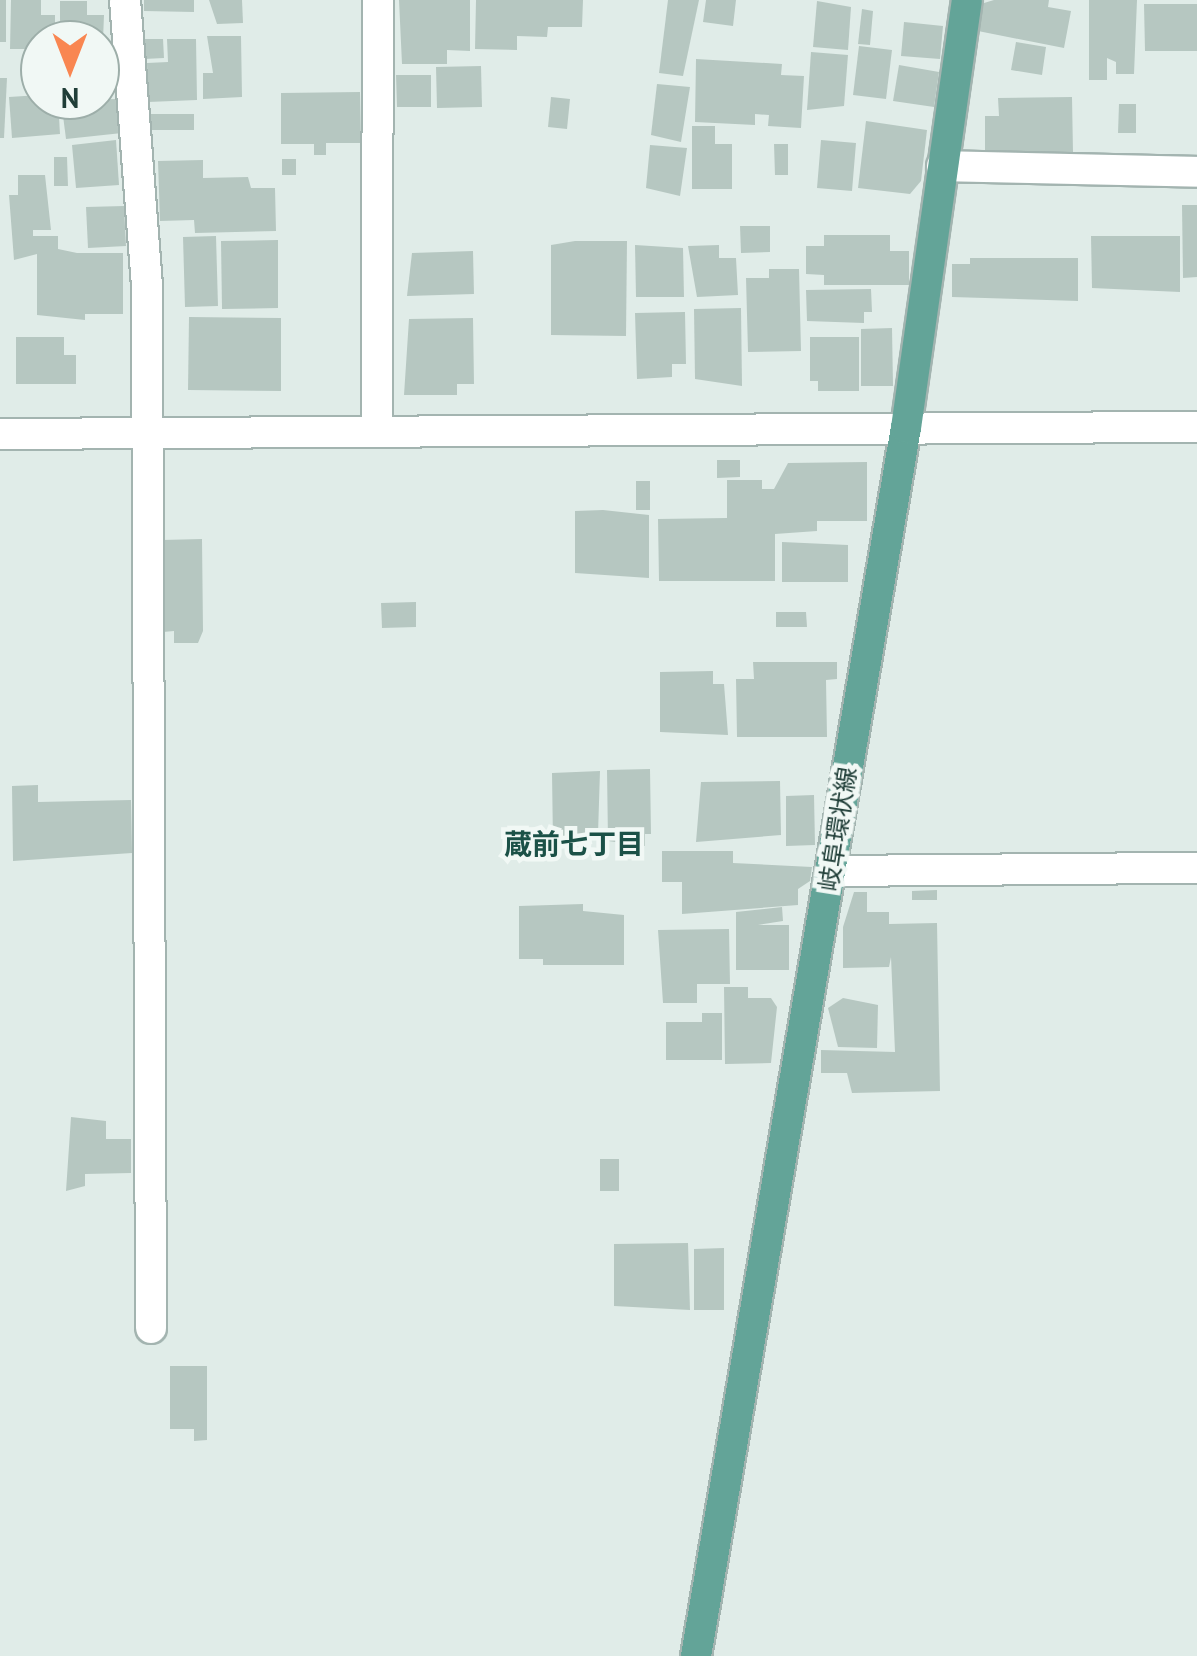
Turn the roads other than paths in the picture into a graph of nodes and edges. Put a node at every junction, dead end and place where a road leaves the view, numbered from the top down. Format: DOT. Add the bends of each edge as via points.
graph roads {
  1 [pos="125,0"];
  2 [pos="378,0"];
  3 [pos="967,0"];
  4 [pos="942,166"];
  5 [pos="1197,172"];
  6 [pos="1197,426"];
  7 [pos="906,428"];
  8 [pos="377,430"];
  9 [pos="147,432"];
  10 [pos="0,434"];
  11 [pos="1197,868"];
  12 [pos="832,870"];
  13 [pos="151,1328"];
  14 [pos="696,1656"];
  1 -- 9 [label="street" via="147,287"];
  2 -- 8 [label="street"];
  3 -- 4 [label="main road, 岐阜環状線"];
  4 -- 5 [label="street"];
  4 -- 7 [label="main road, 岐阜環状線"];
  6 -- 7 [label="street"];
  7 -- 8 [label="street"];
  7 -- 12 [label="main road, 岐阜環状線"];
  8 -- 9 [label="street"];
  9 -- 10 [label="street"];
  9 -- 13 [label="street"];
  11 -- 12 [label="street"];
  12 -- 14 [label="main road, 岐阜環状線"];
}
